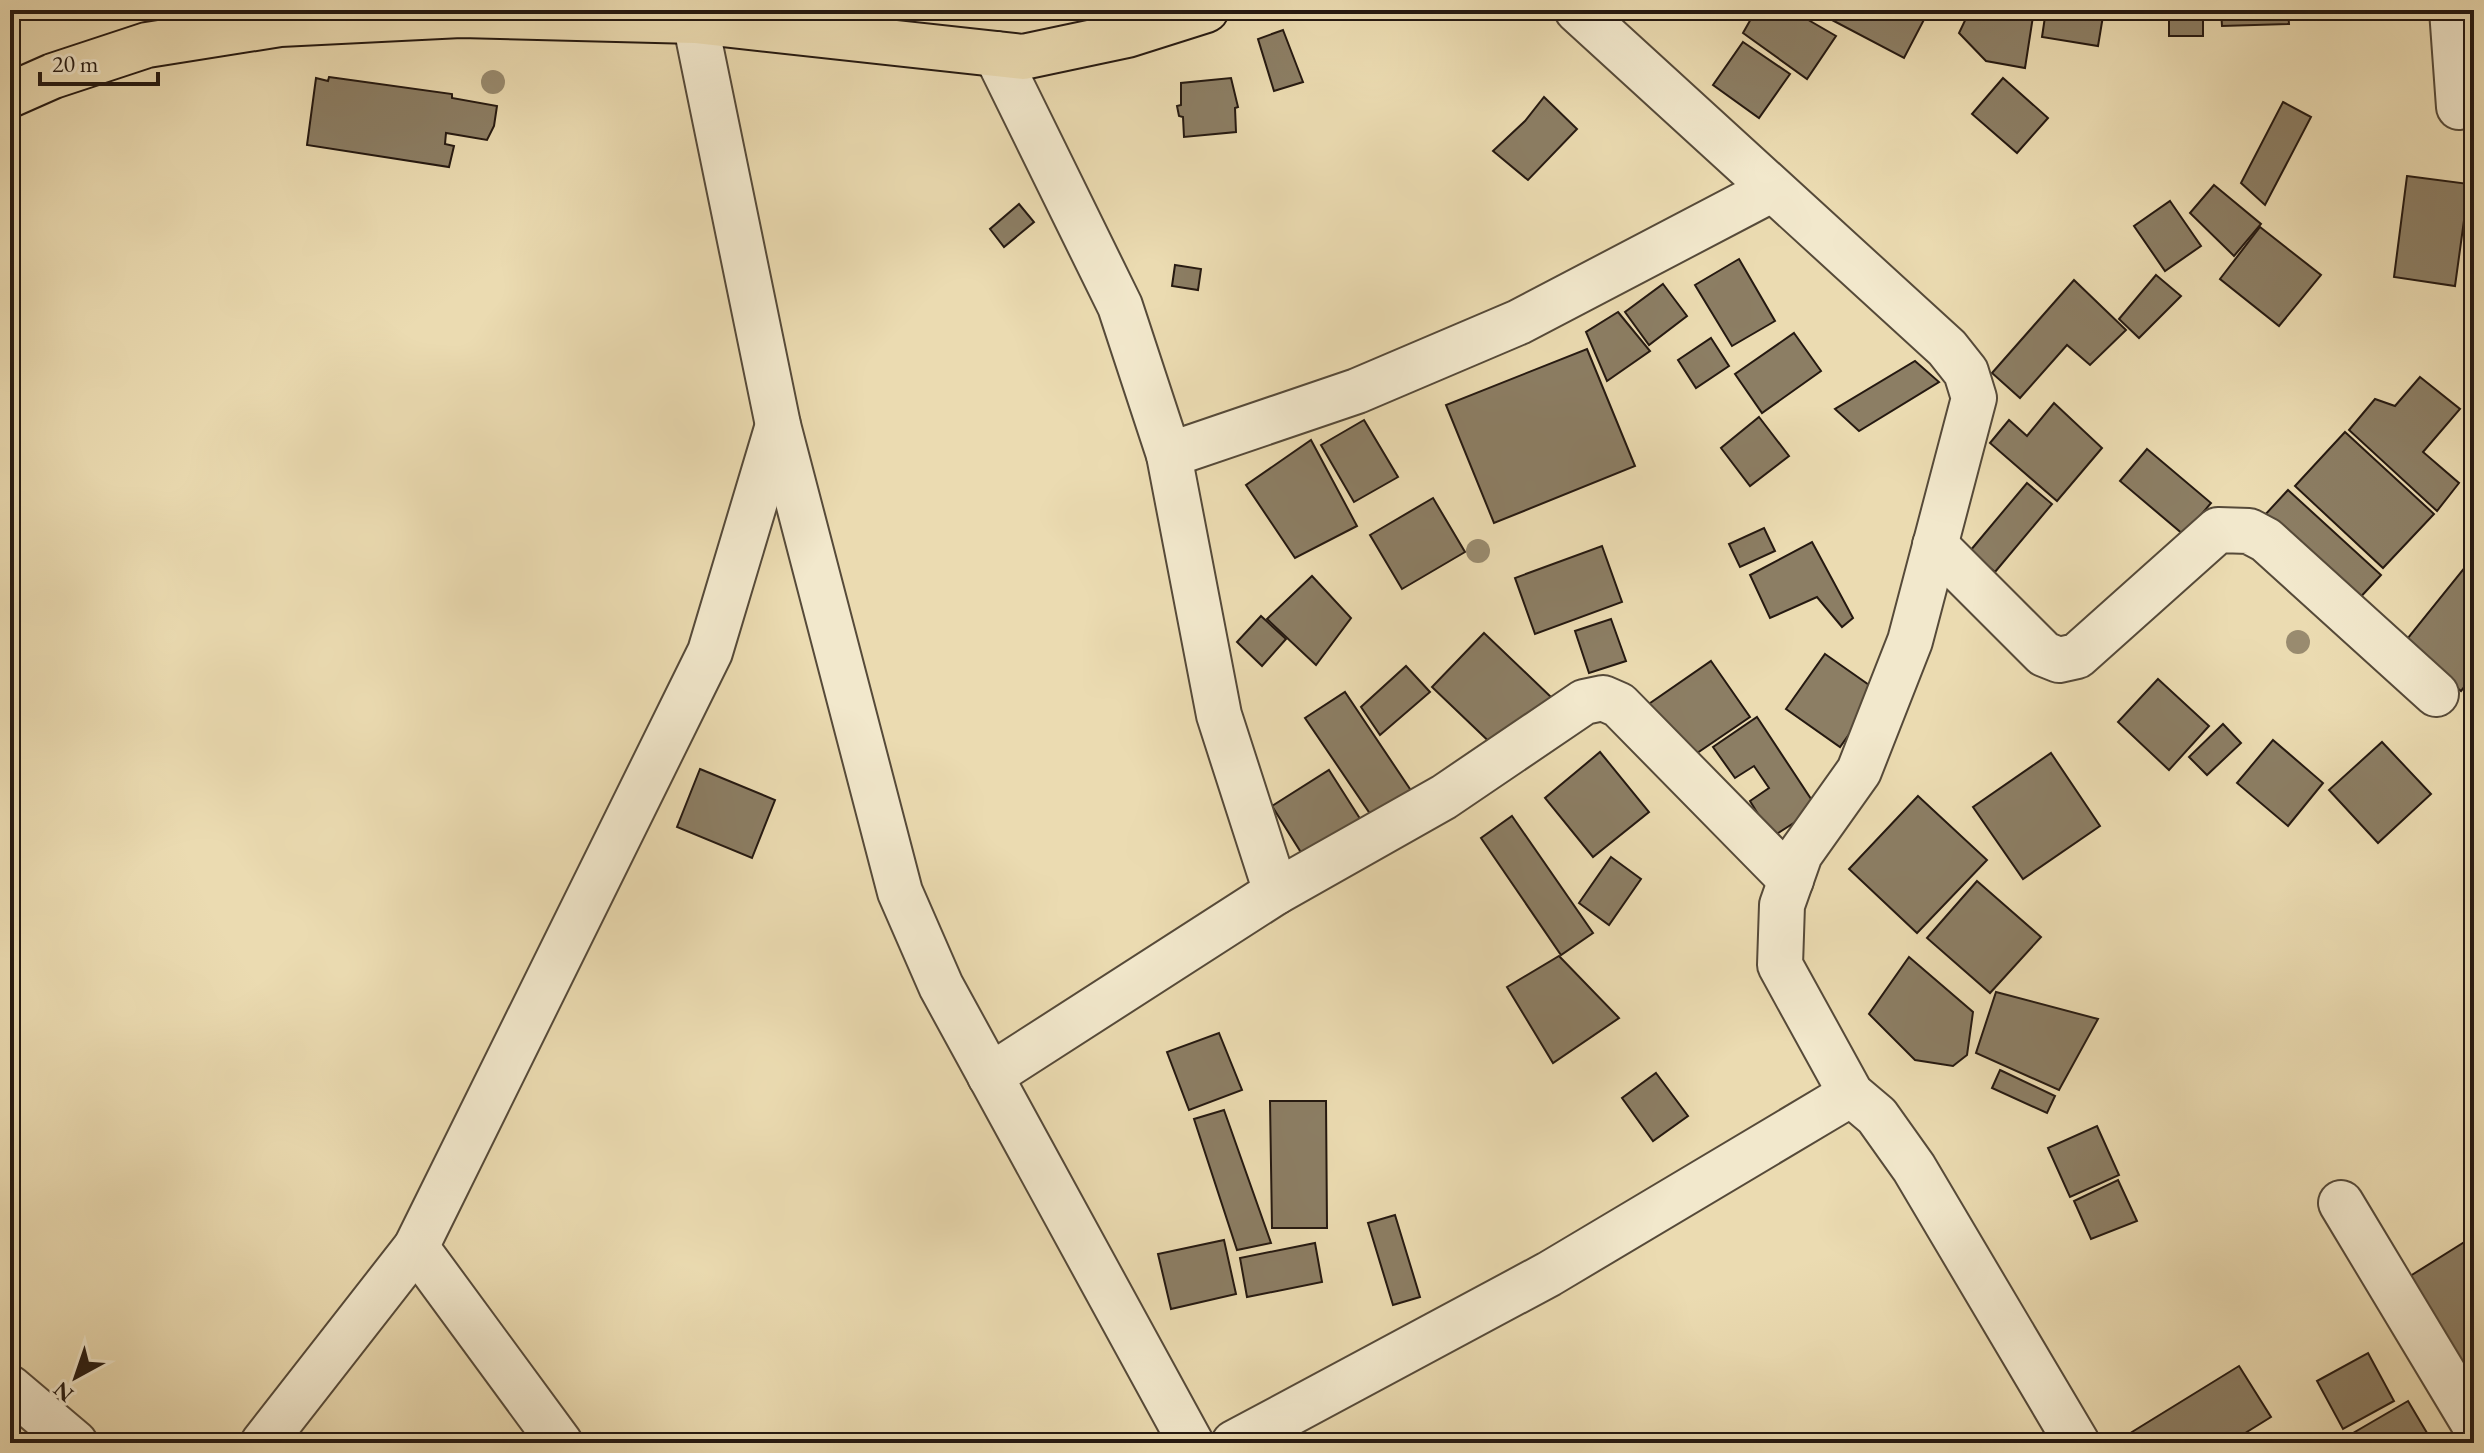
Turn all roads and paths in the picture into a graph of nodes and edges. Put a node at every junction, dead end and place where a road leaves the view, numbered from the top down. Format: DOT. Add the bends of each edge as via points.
graph roads {
  1 [pos="1206,10"];
  2 [pos="1577,10"];
  3 [pos="2452,10"];
  4 [pos="345,16"];
  5 [pos="695,21"];
  6 [pos="212,22"];
  7 [pos="996,54"];
  8 [pos="10,95"];
  9 [pos="2459,107"];
  10 [pos="1771,190"];
  11 [pos="778,425"];
  12 [pos="1169,455"];
  13 [pos="1935,545"];
  14 [pos="2436,694"];
  15 [pos="1791,880"];
  16 [pos="1276,892"];
  17 [pos="990,1076"];
  18 [pos="1851,1094"];
  19 [pos="2341,1203"];
  20 [pos="416,1247"];
  21 [pos="10,1388"];
  22 [pos="2474,1424"];
  23 [pos="75,1443"];
  24 [pos="263,1443"];
  25 [pos="560,1443"];
  26 [pos="1191,1443"];
  27 [pos="1234,1443"];
  28 [pos="2077,1443"];
  1 -- 7 [label="main road" via="1127,35 1023,57"];
  2 -- 10 [label="street"];
  3 -- 9 [label="street"];
  4 -- 5 [label="main road"];
  4 -- 6 [label="main road"];
  5 -- 7 [label="main road"];
  5 -- 11 [label="street"];
  6 -- 8 [label="main road"];
  7 -- 12 [label="street" via="1120,306"];
  10 -- 12 [label="street" via="1519,322 1357,391"];
  10 -- 13 [label="street" via="1947,348 1966,372 1974,398"];
  11 -- 17 [label="street" via="900,892 941,986"];
  11 -- 20 [label="street" via="710,652"];
  12 -- 16 [label="street" via="1219,715"];
  13 -- 14 [label="street" via="2044,654 2059,660 2077,656 2218,530 2249,531 2266,540"];
  13 -- 15 [label="street" via="1910,641 1859,771 1800,854"];
  15 -- 16 [label="street" via="1619,705 1603,698 1584,702 1444,797"];
  15 -- 18 [label="street" via="1782,905 1780,965"];
  16 -- 17 [label="street"];
  17 -- 26 [label="street"];
  18 -- 27 [label="street" via="1549,1274"];
  18 -- 28 [label="street" via="1877,1116 1914,1168"];
  19 -- 22 [label="street"];
  20 -- 24 [label="street"];
  20 -- 25 [label="street"];
  21 -- 23 [label="street"];
}
